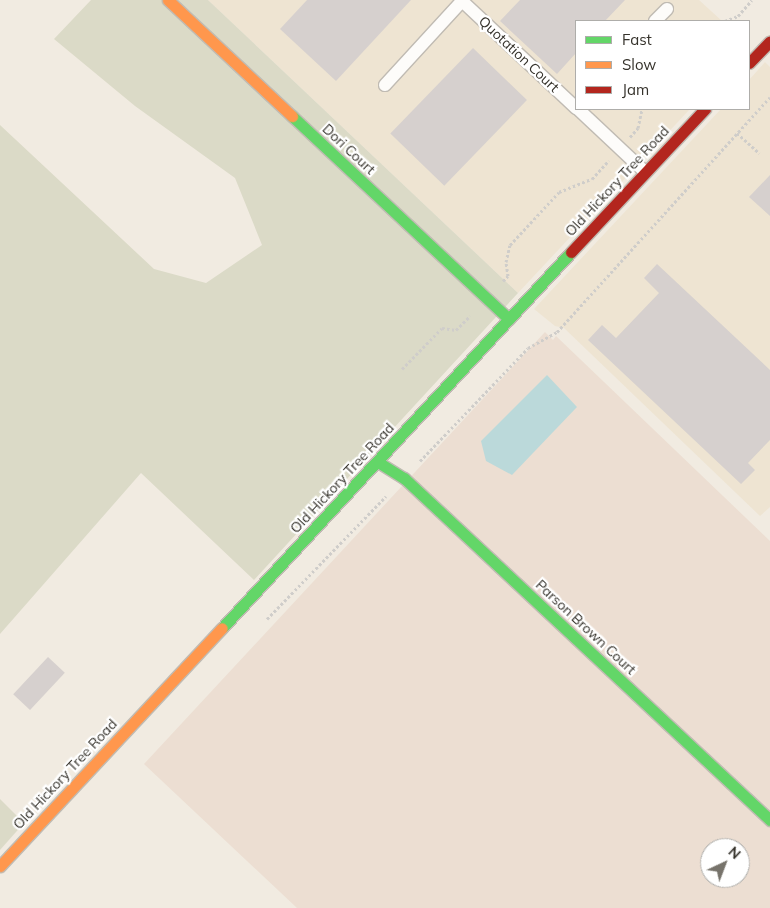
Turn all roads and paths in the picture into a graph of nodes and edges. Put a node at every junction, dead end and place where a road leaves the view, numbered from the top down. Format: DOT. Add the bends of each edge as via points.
graph roads {
  1 [pos="168,0"];
  2 [pos="462,0"];
  3 [pos="752,0"];
  4 [pos="667,9"];
  5 [pos="656,20"];
  6 [pos="728,20"];
  7 [pos="770,41"];
  8 [pos="750,62"];
  9 [pos="385,85"];
  10 [pos="770,97"];
  11 [pos="575,105"];
  12 [pos="580,110"];
  13 [pos="642,110"];
  14 [pos="704,110"];
  15 [pos="737,133"];
  16 [pos="620,148"];
  17 [pos="759,152"];
  18 [pos="645,172"];
  19 [pos="487,298"];
  20 [pos="509,319"];
  21 [pos="402,369"];
  22 [pos="378,462"];
  23 [pos="404,478"];
  24 [pos="265,621"];
  25 [pos="770,820"];
  26 [pos="0,866"];
  1 -- 19 [label="street, Dori Court"];
  2 -- 9 [label="lane"];
  2 -- 11 [label="lane, Quotation Court"];
  3 -- 6 [label="path" via="738,16"];
  4 -- 5 [label="lane"];
  7 -- 8 [label="street"];
  10 -- 15 [label="path"];
  12 -- 16 [label="lane, Quotation Court"];
  13 -- 16 [label="path" via="638,128"];
  14 -- 18 [label="street, Old Hickory Tree Road"];
  15 -- 17 [label="path"];
  15 -- 23 [label="path" via="557,332 528,348"];
  16 -- 18 [label="lane, Quotation Court"];
  16 -- 19 [label="path" via="592,178 559,192 510,245 506,262 508,276"];
  18 -- 20 [label="street, Old Hickory Tree Road"];
  19 -- 20 [label="street, Dori Court"];
  19 -- 21 [label="path" via="456,330 442,328"];
  20 -- 22 [label="street, Old Hickory Tree Road"];
  22 -- 23 [label="street, Parson Brown Court"];
  22 -- 26 [label="street, Old Hickory Tree Road"];
  23 -- 24 [label="path"];
  23 -- 25 [label="street, Parson Brown Court"];
}
